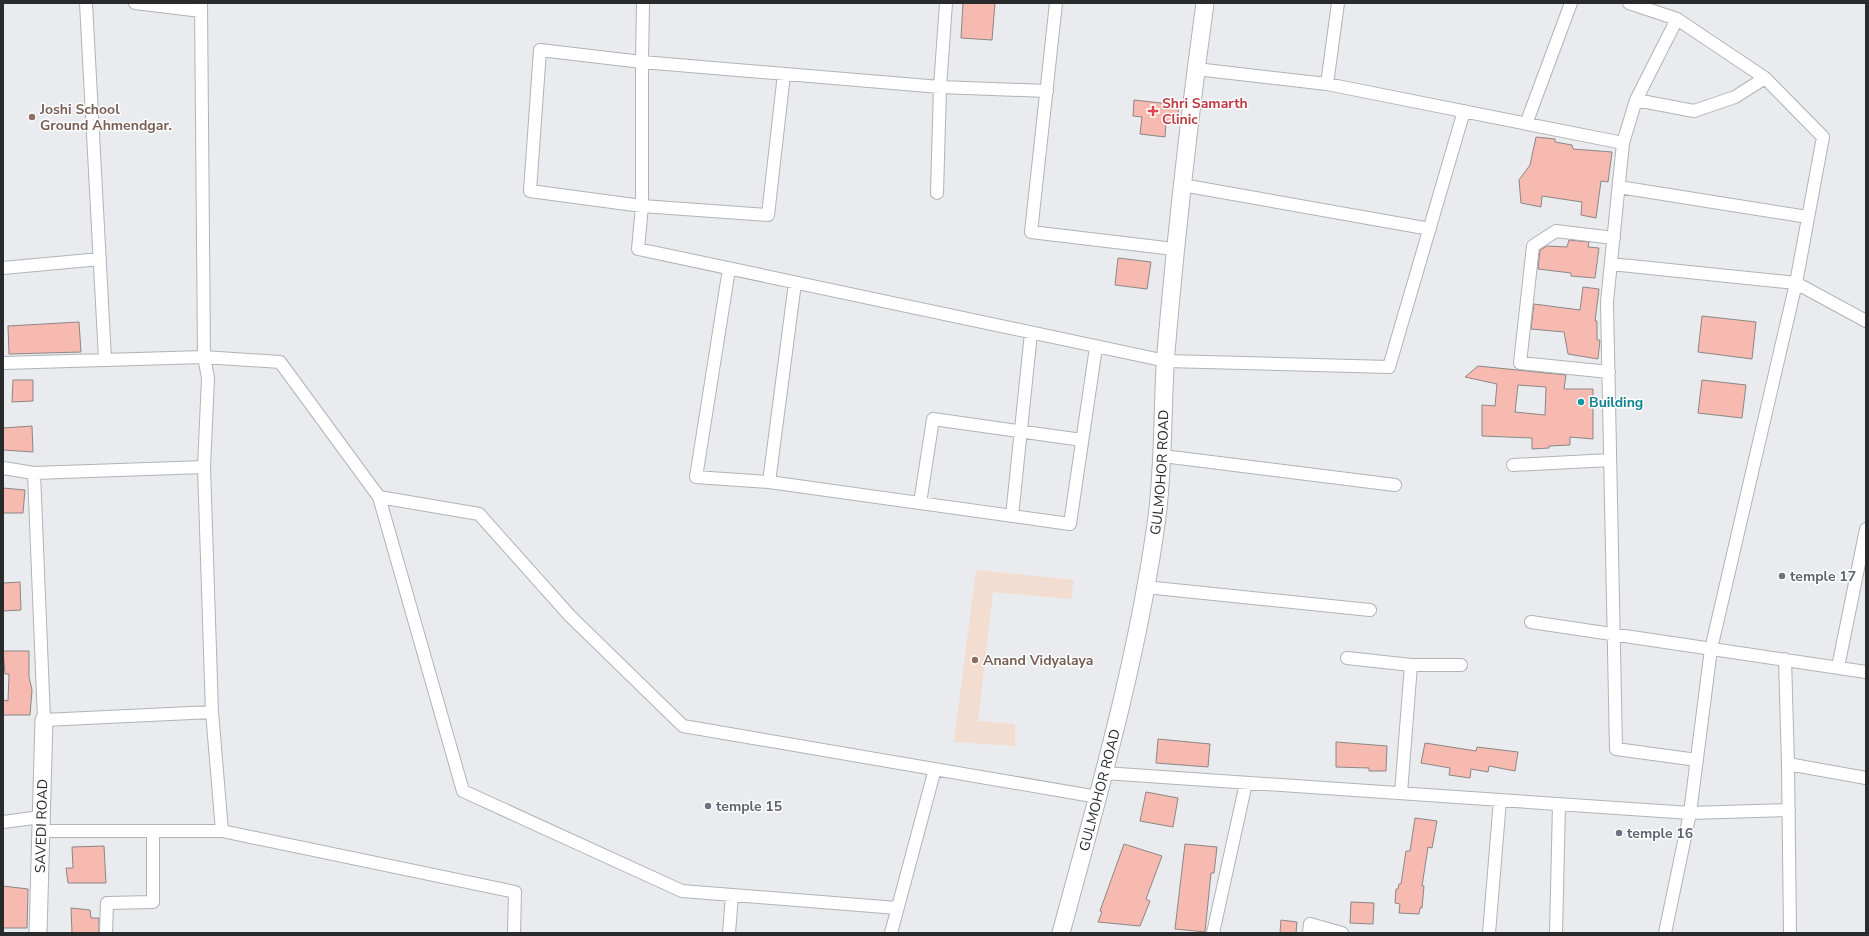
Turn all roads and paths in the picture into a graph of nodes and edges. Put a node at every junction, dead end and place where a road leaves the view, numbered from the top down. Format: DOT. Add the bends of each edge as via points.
graph roads {
  1 [pos="86,3"];
  2 [pos="134,3"];
  3 [pos="643,3"];
  4 [pos="946,3"];
  5 [pos="1056,3"];
  6 [pos="1205,3"];
  7 [pos="1338,3"];
  8 [pos="1571,3"];
  9 [pos="1629,3"];
  10 [pos="201,7"];
  11 [pos="1677,19"];
  12 [pos="642,62"];
  13 [pos="1196,69"];
  14 [pos="784,74"];
  15 [pos="1765,78"];
  16 [pos="1327,84"];
  17 [pos="940,87"];
  18 [pos="1046,92"];
  19 [pos="1636,100"];
  20 [pos="1464,111"];
  21 [pos="1526,124"];
  22 [pos="1623,143"];
  23 [pos="1182,185"];
  24 [pos="1618,187"];
  25 [pos="937,192"];
  26 [pos="642,206"];
  27 [pos="1808,216"];
  28 [pos="1430,229"];
  29 [pos="1614,238"];
  30 [pos="1174,249"];
  31 [pos="100,259"];
  32 [pos="1611,264"];
  33 [pos="3,268"];
  34 [pos="729,269"];
  35 [pos="795,283"];
  36 [pos="1796,283"];
  37 [pos="1866,322"];
  38 [pos="1031,333"];
  39 [pos="1096,347"];
  40 [pos="204,357"];
  41 [pos="105,359"];
  42 [pos="1166,361"];
  43 [pos="3,363"];
  44 [pos="1609,372"];
  45 [pos="1021,431"];
  46 [pos="1082,440"];
  47 [pos="1163,456"];
  48 [pos="1610,460"];
  49 [pos="1514,465"];
  50 [pos="204,467"];
  51 [pos="3,468"];
  52 [pos="34,473"];
  53 [pos="769,482"];
  54 [pos="1395,484"];
  55 [pos="379,497"];
  56 [pos="920,503"];
  57 [pos="1012,516"];
  58 [pos="1866,529"];
  59 [pos="1145,587"];
  60 [pos="1370,610"];
  61 [pos="1531,622"];
  62 [pos="1614,634"];
  63 [pos="1711,649"];
  64 [pos="1347,658"];
  65 [pos="1785,659"];
  66 [pos="1411,665"];
  67 [pos="1461,665"];
  68 [pos="1838,667"];
  69 [pos="1866,672"];
  70 [pos="212,712"];
  71 [pos="44,720"];
  72 [pos="1697,760"];
  73 [pos="1788,764"];
  74 [pos="935,769"];
  75 [pos="1104,773"];
  76 [pos="1866,778"];
  77 [pos="1246,783"];
  78 [pos="1401,793"];
  79 [pos="1098,796"];
  80 [pos="1500,800"];
  81 [pos="1559,804"];
  82 [pos="1788,810"];
  83 [pos="1690,813"];
  84 [pos="3,822"];
  85 [pos="41,824"];
  86 [pos="153,831"];
  87 [pos="222,831"];
  88 [pos="732,895"];
  89 [pos="897,908"];
  90 [pos="38,933"];
  91 [pos="106,933"];
  92 [pos="514,933"];
  93 [pos="729,933"];
  94 [pos="891,933"];
  95 [pos="1061,933"];
  96 [pos="1213,933"];
  97 [pos="1309,933"];
  98 [pos="1342,933"];
  99 [pos="1489,933"];
  100 [pos="1556,933"];
  101 [pos="1665,933"];
  102 [pos="1790,933"];
  1 -- 31 [label="street"];
  2 -- 10 [label="street"];
  3 -- 12 [label="street"];
  4 -- 17 [label="street"];
  5 -- 18 [label="street"];
  6 -- 13 [label="street, GULMOHOR ROAD"];
  7 -- 16 [label="street"];
  8 -- 21 [label="street"];
  9 -- 11 [label="street"];
  10 -- 40 [label="street"];
  11 -- 15 [label="street"];
  11 -- 19 [label="street"];
  12 -- 14 [label="street"];
  12 -- 26 [label="street"];
  12 -- 26 [label="street" via="540,50 530,191"];
  13 -- 16 [label="street"];
  13 -- 23 [label="street, GULMOHOR ROAD"];
  14 -- 17 [label="street"];
  14 -- 26 [label="street" via="768,214"];
  15 -- 19 [label="street" via="1735,97 1694,111"];
  15 -- 27 [label="street" via="1824,137"];
  16 -- 20 [label="street"];
  17 -- 18 [label="street"];
  17 -- 25 [label="street"];
  18 -- 30 [label="street" via="1031,232"];
  19 -- 22 [label="street"];
  20 -- 21 [label="street"];
  20 -- 28 [label="street"];
  21 -- 22 [label="street"];
  22 -- 24 [label="street"];
  23 -- 28 [label="street"];
  23 -- 30 [label="street, GULMOHOR ROAD"];
  24 -- 27 [label="street"];
  24 -- 29 [label="street"];
  26 -- 34 [label="street" via="638,249"];
  27 -- 36 [label="street"];
  28 -- 42 [label="street" via="1389,367"];
  29 -- 32 [label="street"];
  29 -- 44 [label="street" via="1556,231 1533,246 1520,363"];
  30 -- 42 [label="street, GULMOHOR ROAD"];
  31 -- 33 [label="street"];
  31 -- 41 [label="street"];
  32 -- 36 [label="street"];
  32 -- 44 [label="street" via="1608,302"];
  34 -- 35 [label="street"];
  34 -- 53 [label="street" via="696,477"];
  35 -- 38 [label="street"];
  35 -- 53 [label="street"];
  36 -- 37 [label="street"];
  36 -- 63 [label="street"];
  38 -- 39 [label="street"];
  38 -- 45 [label="street"];
  39 -- 42 [label="street"];
  39 -- 46 [label="street"];
  40 -- 41 [label="street"];
  40 -- 50 [label="street" via="208,378"];
  40 -- 55 [label="street" via="280,362"];
  41 -- 43 [label="street"];
  42 -- 47 [label="street, GULMOHOR ROAD"];
  44 -- 48 [label="street"];
  45 -- 46 [label="street"];
  45 -- 56 [label="street" via="933,419"];
  45 -- 57 [label="street"];
  46 -- 57 [label="street" via="1070,524"];
  47 -- 54 [label="street"];
  47 -- 59 [label="street, GULMOHOR ROAD" via="1157,515"];
  48 -- 49 [label="street"];
  48 -- 62 [label="street"];
  50 -- 52 [label="street"];
  50 -- 70 [label="street"];
  51 -- 52 [label="street"];
  52 -- 71 [label="street"];
  53 -- 56 [label="street"];
  55 -- 74 [label="street" via="479,514 570,616 683,726"];
  55 -- 88 [label="street" via="463,791 682,891"];
  56 -- 57 [label="street"];
  58 -- 68 [label="street"];
  59 -- 60 [label="street"];
  59 -- 75 [label="street, GULMOHOR ROAD" via="1135,644"];
  61 -- 62 [label="street"];
  62 -- 63 [label="street"];
  62 -- 72 [label="street" via="1616,749"];
  63 -- 65 [label="street"];
  63 -- 72 [label="street"];
  64 -- 66 [label="street"];
  65 -- 68 [label="street"];
  65 -- 73 [label="street"];
  66 -- 67 [label="street"];
  66 -- 78 [label="street"];
  68 -- 69 [label="street"];
  70 -- 71 [label="street"];
  70 -- 87 [label="street"];
  71 -- 85 [label="street, SAVEDI ROAD"];
  72 -- 83 [label="street"];
  73 -- 76 [label="street"];
  73 -- 82 [label="street"];
  74 -- 79 [label="street"];
  74 -- 89 [label="street"];
  75 -- 77 [label="street"];
  75 -- 79 [label="street, GULMOHOR ROAD"];
  77 -- 78 [label="street"];
  77 -- 96 [label="street"];
  78 -- 80 [label="street"];
  79 -- 95 [label="street, GULMOHOR ROAD"];
  80 -- 81 [label="street"];
  80 -- 99 [label="street"];
  81 -- 83 [label="street"];
  81 -- 100 [label="street"];
  82 -- 83 [label="street"];
  82 -- 102 [label="street"];
  83 -- 101 [label="street"];
  84 -- 85 [label="street"];
  85 -- 86 [label="street"];
  85 -- 90 [label="street, SAVEDI ROAD"];
  86 -- 87 [label="street"];
  86 -- 91 [label="street" via="153,902 107,903"];
  87 -- 92 [label="street" via="515,892"];
  88 -- 89 [label="street"];
  88 -- 93 [label="street"];
  89 -- 94 [label="street"];
  97 -- 98 [label="street" via="1310,924"];
}
